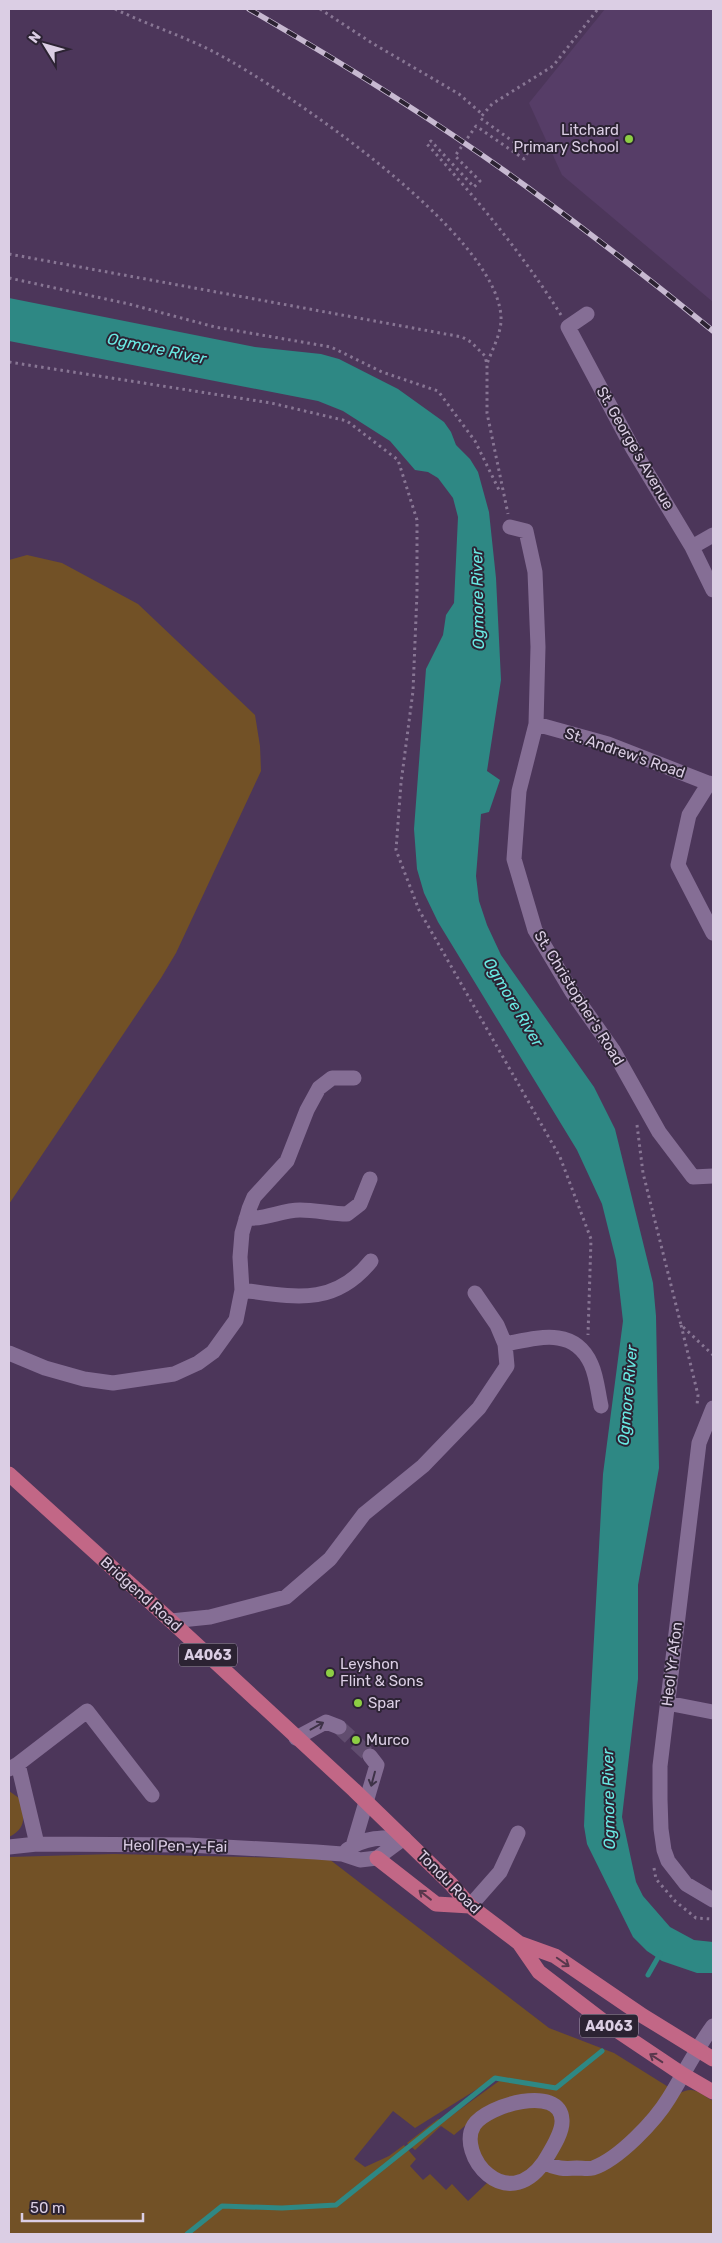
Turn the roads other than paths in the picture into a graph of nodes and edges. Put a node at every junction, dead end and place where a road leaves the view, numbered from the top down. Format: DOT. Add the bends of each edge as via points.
graph roads {
  1 [pos="587,314"];
  2 [pos="510,527"];
  3 [pos="713,534"];
  4 [pos="692,546"];
  5 [pos="713,590"];
  6 [pos="536,724"];
  7 [pos="711,784"];
  8 [pos="713,933"];
  9 [pos="354,1078"];
  10 [pos="713,1176"];
  11 [pos="370,1179"];
  12 [pos="246,1218"];
  13 [pos="370,1261"];
  14 [pos="475,1293"];
  15 [pos="242,1295"];
  16 [pos="505,1344"];
  17 [pos="9,1352"];
  18 [pos="601,1406"];
  19 [pos="713,1408"];
  20 [pos="9,1474"];
  21 [pos="172,1621"];
  22 [pos="668,1703"];
  23 [pos="713,1712"];
  24 [pos="339,1727"];
  25 [pos="296,1738"];
  26 [pos="370,1756"];
  27 [pos="14,1766"];
  28 [pos="152,1795"];
  29 [pos="367,1802"];
  30 [pos="518,1833"];
  31 [pos="404,1838"];
  32 [pos="37,1844"];
  33 [pos="9,1847"];
  34 [pos="347,1850"];
  35 [pos="377,1858"];
  36 [pos="713,1900"];
  37 [pos="470,1906"];
  38 [pos="519,1943"];
  39 [pos="713,2026"];
  40 [pos="697,2050"];
  41 [pos="713,2058"];
  42 [pos="682,2074"];
  43 [pos="713,2092"];
  44 [pos="544,2162"];
  1 -- 4 [label="street, St. George's Avenue" via="568,327 633,449"];
  2 -- 6 [label="street, St. Christopher's Road" via="526,531 535,572 538,647"];
  3 -- 4 [label="street"];
  4 -- 5 [label="street, St. George's Avenue"];
  6 -- 7 [label="street, St. Andrew's Road" via="608,744"];
  6 -- 10 [label="street, St. Christopher's Road" via="519,791 514,859 535,930 572,992 613,1050 659,1132 693,1177"];
  7 -- 8 [label="street" via="688,815 678,865"];
  9 -- 12 [label="street" via="332,1078 319,1088 287,1161 254,1198"];
  11 -- 12 [label="street" via="360,1204 347,1214 301,1210 259,1220"];
  12 -- 15 [label="street" via="240,1257"];
  13 -- 15 [label="street" via="359,1276 342,1288 326,1293"];
  14 -- 16 [label="street" via="497,1325"];
  15 -- 17 [label="street" via="236,1320 213,1352 174,1374 113,1383 84,1380"];
  16 -- 18 [label="street" via="548,1336 574,1344 587,1357 594,1373"];
  16 -- 21 [label="street" via="507,1366 479,1408 423,1466 364,1514 330,1558 286,1597 210,1617"];
  19 -- 22 [label="street, Heol Yr Afon" via="699,1443"];
  20 -- 21 [label="main road, Bridgend Road / A4063"];
  21 -- 25 [label="main road, Bridgend Road / A4063"];
  22 -- 23 [label="street"];
  22 -- 36 [label="street, Heol Yr Afon" via="660,1766 664,1850 668,1861 686,1884"];
  25 -- 24 [label="street, one-way" via="326,1722"];
  25 -- 29 [label="main road, Bridgend Road / A4063"];
  26 -- 29 [label="street, one-way" via="376,1765"];
  27 -- 28 [label="street" via="87,1711"];
  27 -- 32 [label="street"];
  29 -- 31 [label="main road, Bridgend Road / A4063"];
  29 -- 34 [label="street"];
  30 -- 37 [label="street" via="500,1872"];
  31 -- 34 [label="street, Heol Pen-y-Fai" via="377,1837"];
  31 -- 35 [label="street"];
  31 -- 37 [label="main road, Tondu Road / A4063"];
  32 -- 33 [label="street, Heol Pen-y-Fai"];
  32 -- 34 [label="street, Heol Pen-y-Fai"];
  34 -- 35 [label="street, Heol Pen-y-Fai" via="360,1860"];
  37 -- 35 [label="main road, one-way" via="436,1904"];
  37 -- 38 [label="main road, Tondu Road / A4063"];
  38 -- 40 [label="main road, Tondu Road / A4063, one-way" via="555,1956"];
  42 -- 38 [label="main road, Tondu Road / A4063, one-way" via="603,2021 539,1972"];
  39 -- 40 [label="street"];
  40 -- 41 [label="main road, Tondu Road / A4063"];
  40 -- 42 [label="street"];
  42 -- 43 [label="main road, Tondu Road / A4063"];
  42 -- 44 [label="street" via="654,2118 611,2158 592,2168 564,2169"];
  44 -- 44 [label="street" via="535,2174 522,2182 508,2184 495,2179 483,2170 473,2153 471,2130 484,2115 516,2101 535,2101 553,2106 560,2114 562,2124"];
}
